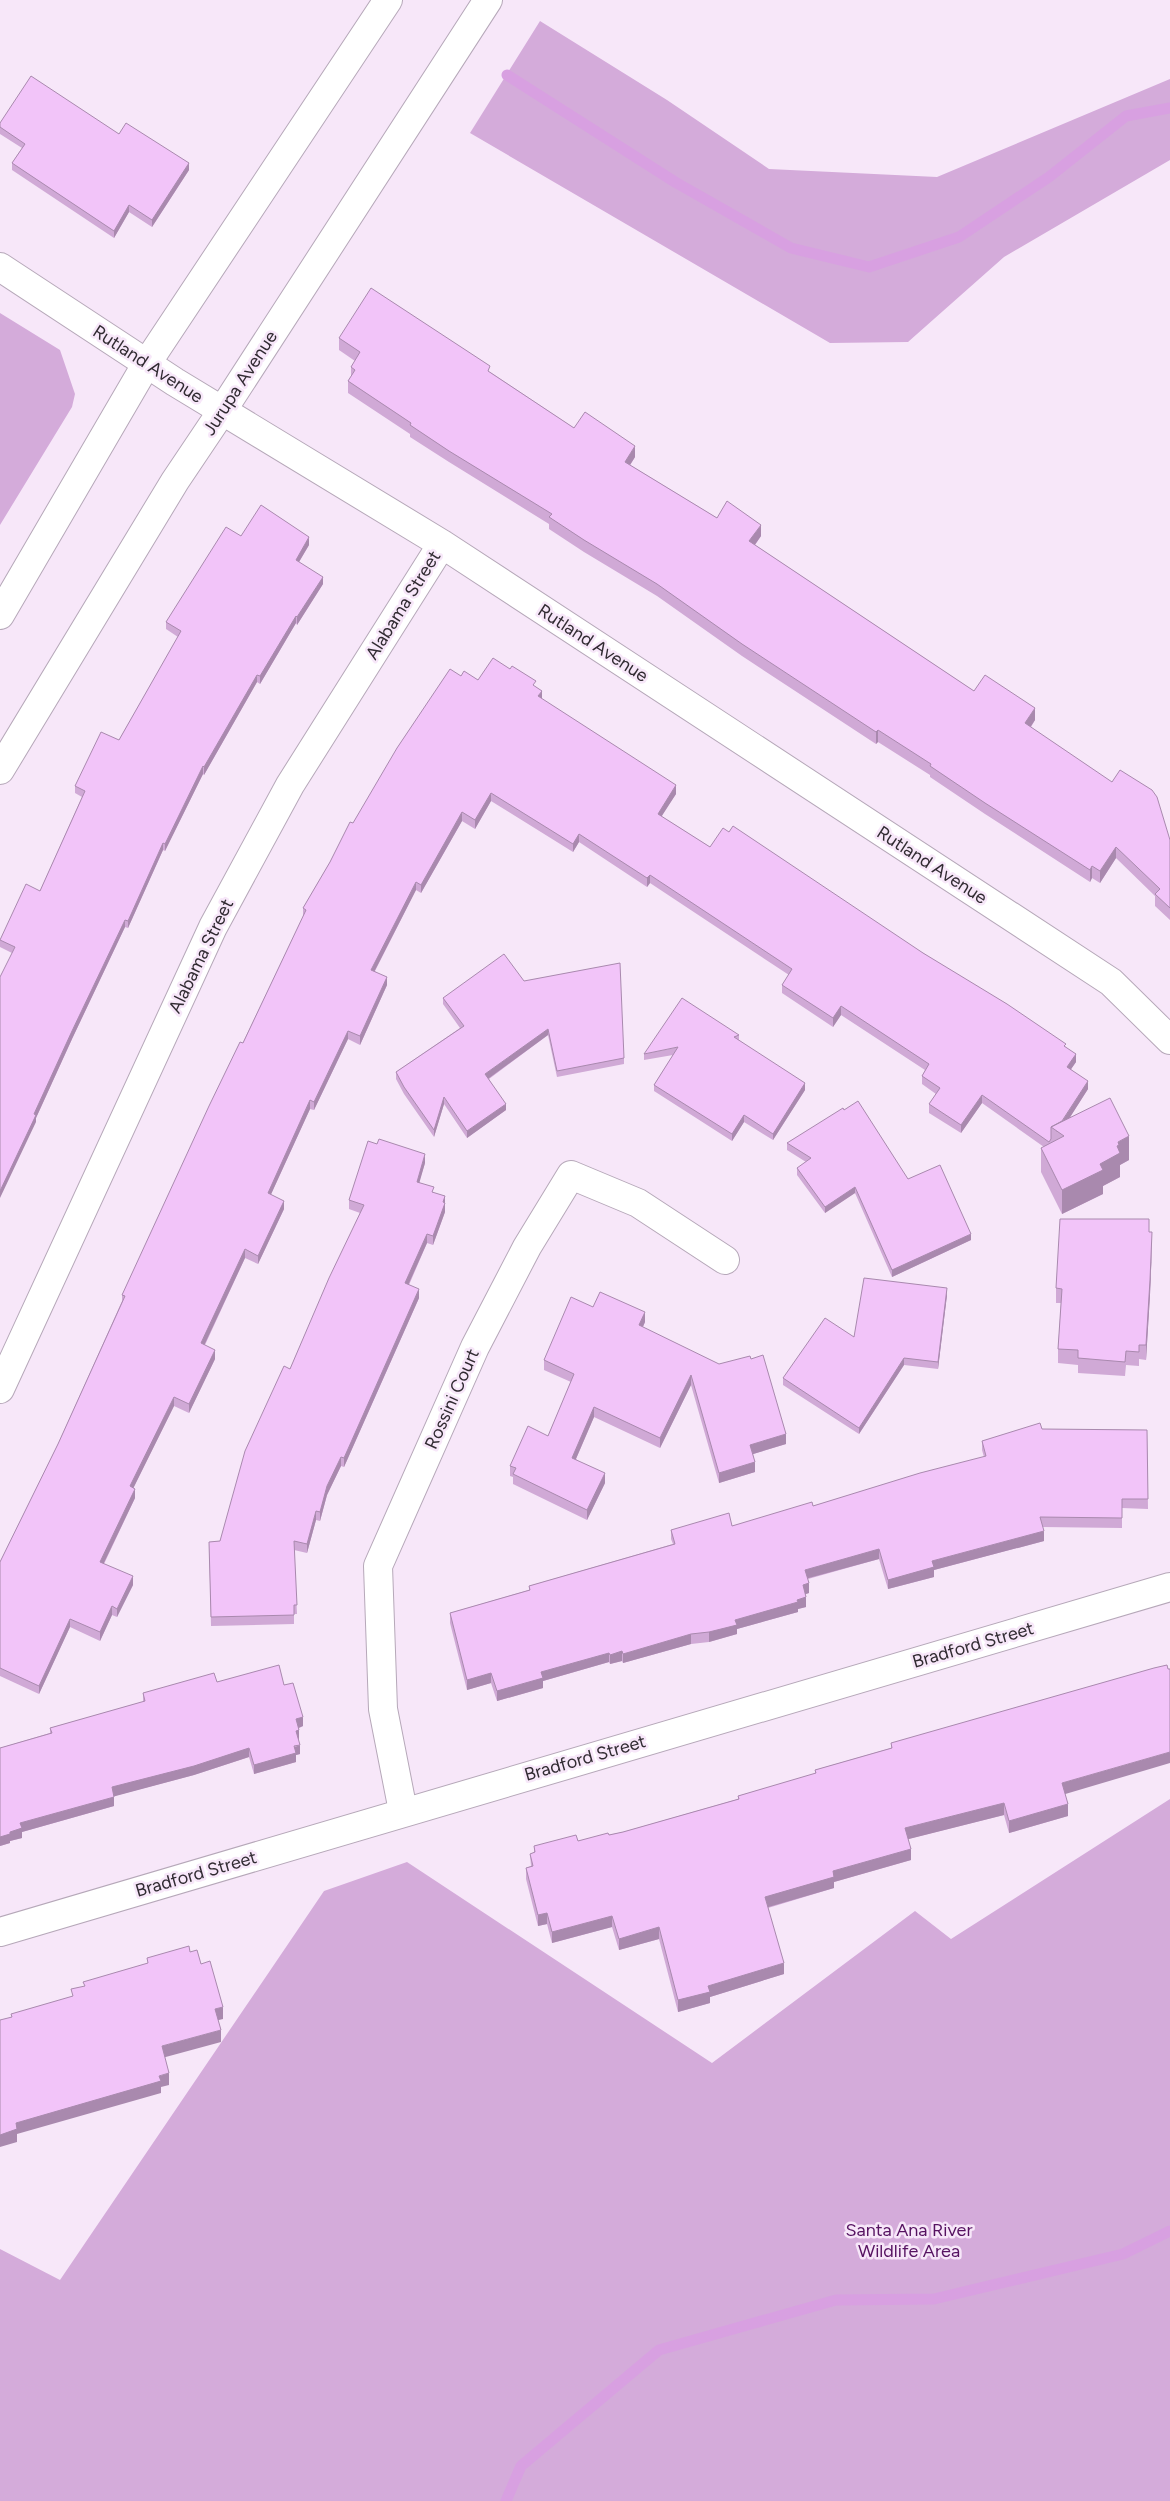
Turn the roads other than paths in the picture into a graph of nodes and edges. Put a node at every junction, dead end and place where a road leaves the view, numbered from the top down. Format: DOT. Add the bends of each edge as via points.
graph roads {
  1 [pos="388,0"];
  2 [pos="488,0"];
  3 [pos="0,267"];
  4 [pos="147,363"];
  5 [pos="222,411"];
  6 [pos="442,544"];
  7 [pos="0,615"];
  8 [pos="0,770"];
  9 [pos="1170,1040"];
  10 [pos="725,1260"];
  11 [pos="0,1389"];
  12 [pos="1170,1587"];
  13 [pos="404,1812"];
  14 [pos="0,1932"];
  1 -- 4 [label="street"];
  2 -- 5 [label="street, Jurupa Avenue"];
  3 -- 4 [label="street, Rutland Avenue"];
  4 -- 5 [label="street, Rutland Avenue"];
  4 -- 7 [label="street"];
  5 -- 6 [label="street, Rutland Avenue"];
  5 -- 8 [label="street, Jurupa Avenue" via="175,482"];
  6 -- 9 [label="street, Rutland Avenue" via="1111,982"];
  6 -- 11 [label="street, Alabama Street" via="290,785 213,927"];
  10 -- 13 [label="street, Rossini Court" via="638,1203 571,1175 527,1247 475,1347 378,1566 383,1709"];
  12 -- 13 [label="street, Bradford Street"];
  13 -- 14 [label="street, Bradford Street"];
}
